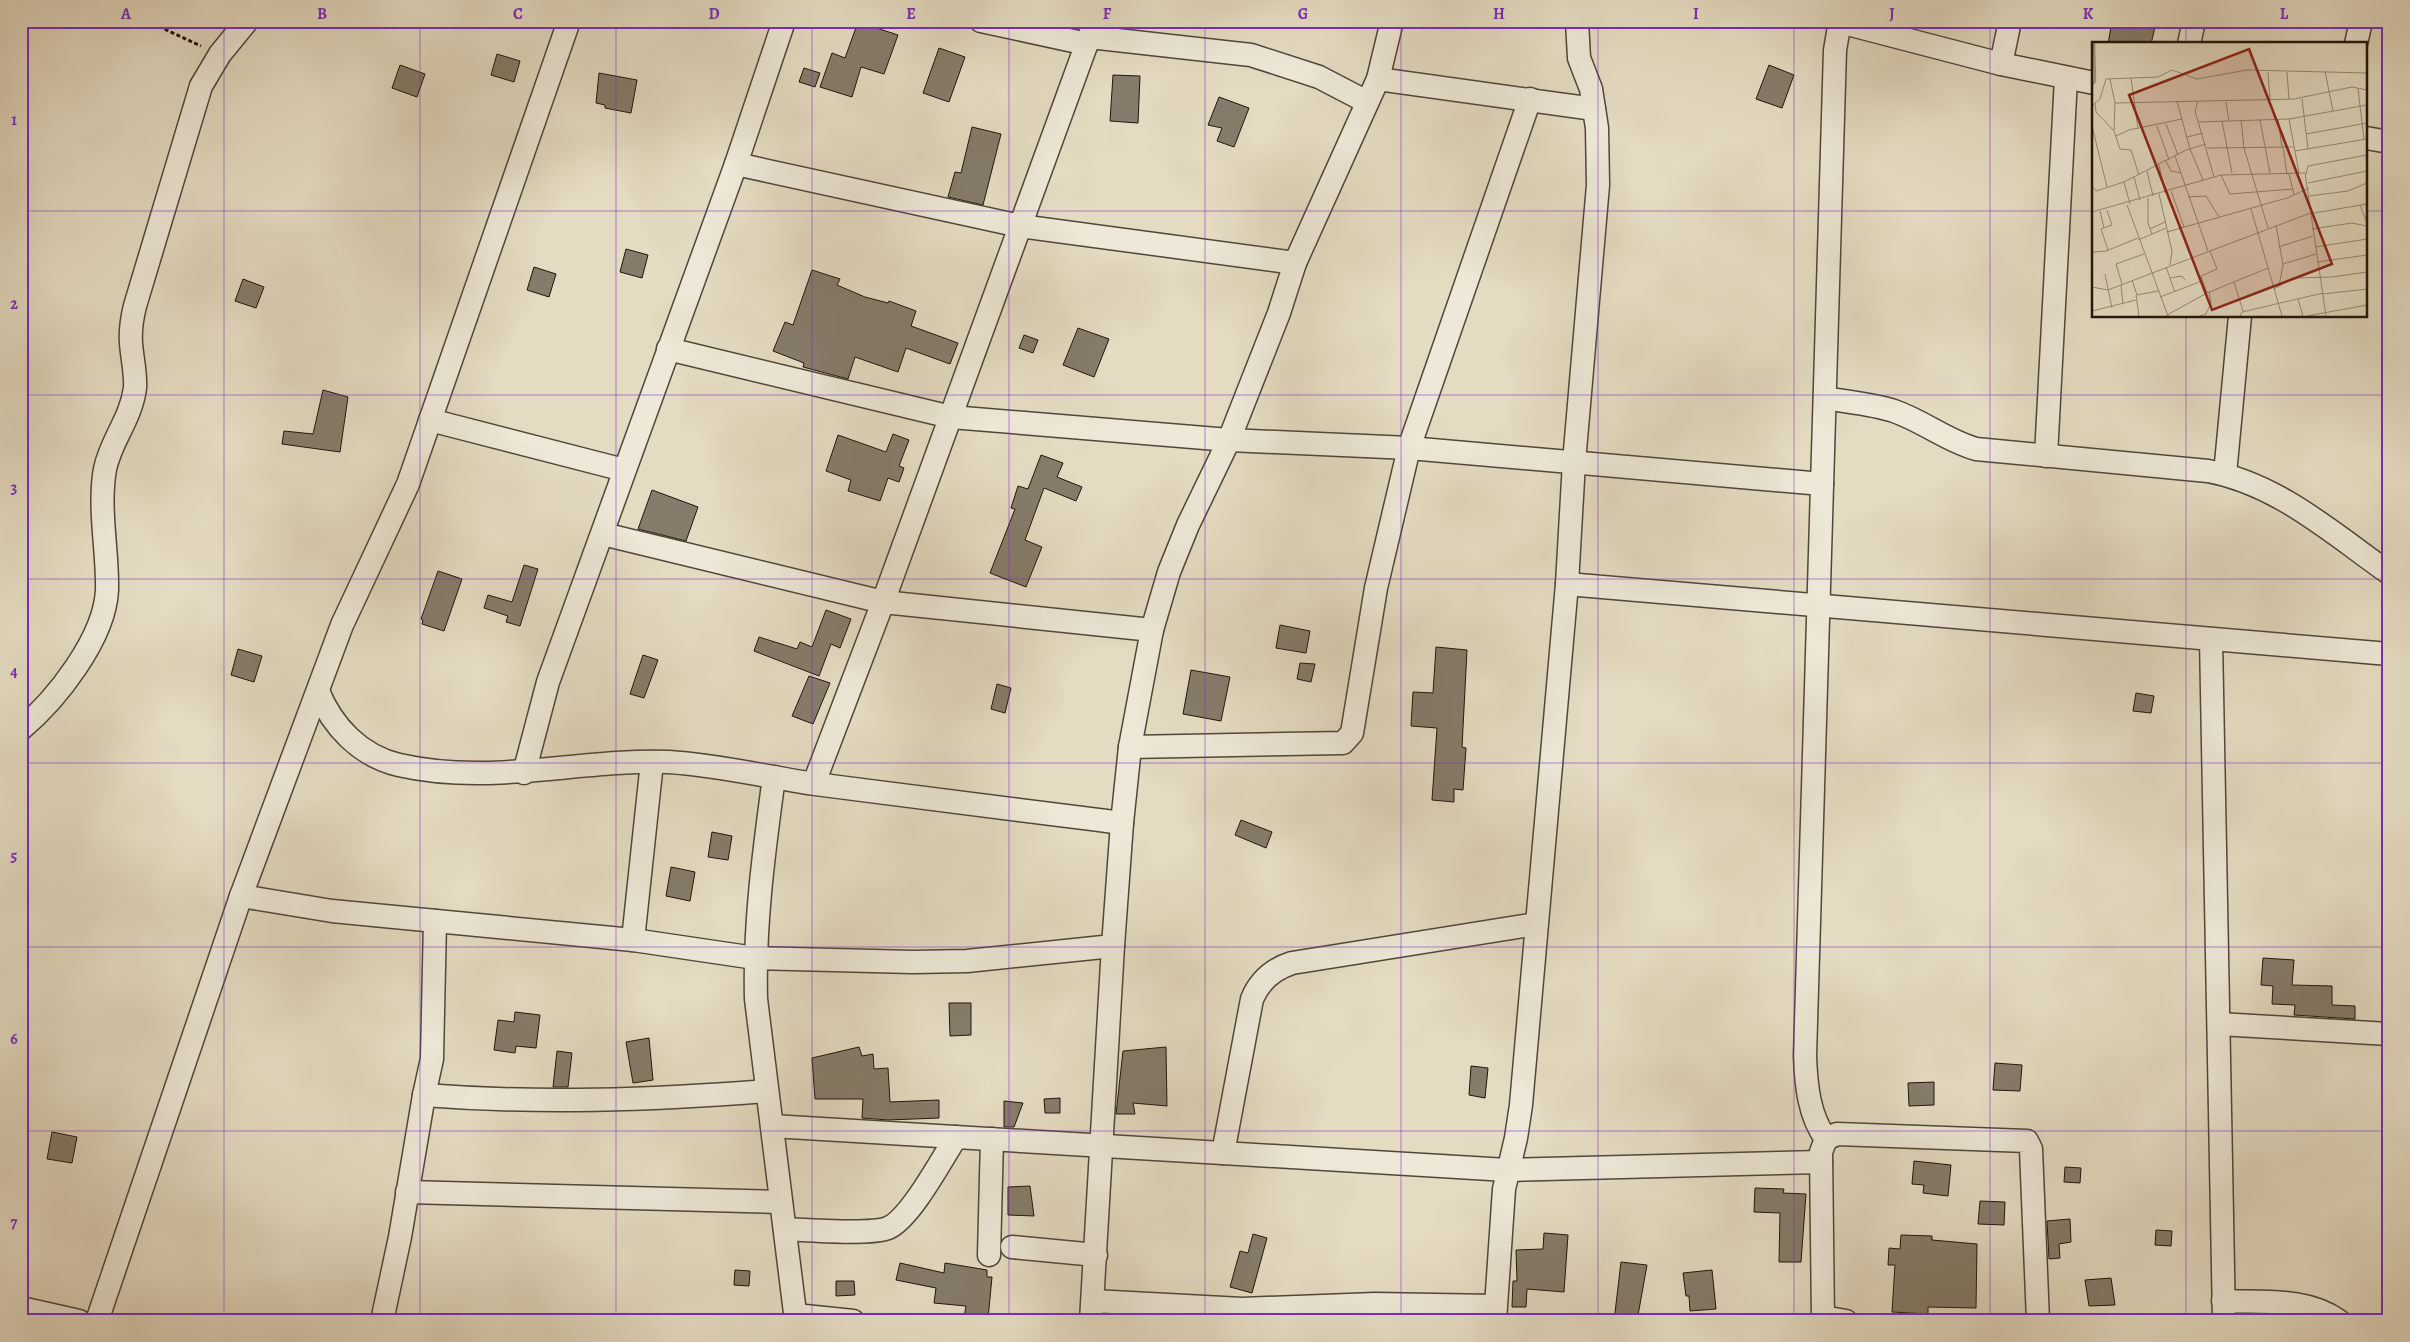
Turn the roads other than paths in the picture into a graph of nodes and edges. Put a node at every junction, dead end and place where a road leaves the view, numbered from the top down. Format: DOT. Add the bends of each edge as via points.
graph roads {
  1 [pos="246,21"];
  2 [pos="569,21"];
  3 [pos="784,21"];
  4 [pos="981,21"];
  5 [pos="1392,21"];
  6 [pos="1577,21"];
  7 [pos="2010,21"];
  8 [pos="2194,21"];
  9 [pos="2361,21"];
  10 [pos="1838,22"];
  11 [pos="1091,34"];
  12 [pos="2190,42"];
  13 [pos="2356,42"];
  14 [pos="2001,64"];
  15 [pos="2066,78"];
  16 [pos="1378,79"];
  17 [pos="2092,83"];
  18 [pos="1530,99"];
  19 [pos="1367,102"];
  20 [pos="1594,109"];
  21 [pos="2368,138"];
  22 [pos="2389,142"];
  23 [pos="736,164"];
  24 [pos="1020,226"];
  25 [pos="1295,263"];
  26 [pos="2240,318"];
  27 [pos="668,349"];
  28 [pos="1825,398"];
  29 [pos="951,417"];
  30 [pos="430,420"];
  31 [pos="1228,440"];
  32 [pos="1408,448"];
  33 [pos="2046,456"];
  34 [pos="1574,462"];
  35 [pos="624,470"];
  36 [pos="2226,474"];
  37 [pos="1822,484"];
  38 [pos="603,534"];
  39 [pos="2389,573"];
  40 [pos="1567,584"];
  41 [pos="883,602"];
  42 [pos="1818,606"];
  43 [pos="1152,630"];
  44 [pos="2211,639"];
  45 [pos="2389,654"];
  46 [pos="318,691"];
  47 [pos="21,729"];
  48 [pos="1130,747"];
  49 [pos="652,762"];
  50 [pos="524,773"];
  51 [pos="774,777"];
  52 [pos="814,783"];
  53 [pos="1122,823"];
  54 [pos="241,896"];
  55 [pos="435,921"];
  56 [pos="1536,924"];
  57 [pos="633,940"];
  58 [pos="1113,946"];
  59 [pos="755,958"];
  60 [pos="2219,1024"];
  61 [pos="2389,1034"];
  62 [pos="767,1091"];
  63 [pos="424,1095"];
  64 [pos="772,1126"];
  65 [pos="956,1137"];
  66 [pos="992,1139"];
  67 [pos="1826,1140"];
  68 [pos="1101,1146"];
  69 [pos="1223,1153"];
  70 [pos="1821,1162"];
  71 [pos="1507,1170"];
  72 [pos="407,1192"];
  73 [pos="781,1202"];
  74 [pos="785,1229"];
  75 [pos="1012,1246"];
  76 [pos="989,1254"];
  77 [pos="1096,1255"];
  78 [pos="21,1308"];
  79 [pos="1092,1311"];
  80 [pos="2223,1311"];
  81 [pos="1495,1313"];
  82 [pos="1276,1314"];
  83 [pos="796,1318"];
  84 [pos="1823,1319"];
  85 [pos="80,1321"];
  86 [pos="97,1321"];
  87 [pos="382,1321"];
  88 [pos="854,1321"];
  89 [pos="1846,1321"];
  90 [pos="2038,1321"];
  91 [pos="2339,1321"];
  1 -- 47 [label="street" via="209,70 195,103 132,318 130,342 135,387 128,417 114,441 105,471 107,592 100,618 90,643 62,688"];
  2 -- 30 [label="street"];
  3 -- 23 [label="street"];
  4 -- 11 [label="street"];
  5 -- 16 [label="street"];
  6 -- 20 [label="street" via="1579,58 1591,89"];
  7 -- 14 [label="street"];
  8 -- 12 [label="street"];
  9 -- 13 [label="street"];
  10 -- 14 [label="street"];
  10 -- 28 [label="street"];
  11 -- 19 [label="street" via="1251,56 1319,77"];
  11 -- 24 [label="street"];
  14 -- 15 [label="street"];
  15 -- 17 [label="street"];
  15 -- 33 [label="street"];
  16 -- 18 [label="street"];
  16 -- 19 [label="street"];
  18 -- 20 [label="street"];
  18 -- 32 [label="street"];
  19 -- 25 [label="street"];
  20 -- 34 [label="street" via="1599,156 1598,185"];
  21 -- 22 [label="street"];
  23 -- 24 [label="street"];
  23 -- 27 [label="street"];
  24 -- 25 [label="street"];
  24 -- 29 [label="street"];
  25 -- 31 [label="street" via="1279,313"];
  26 -- 36 [label="street"];
  27 -- 29 [label="street"];
  27 -- 35 [label="street"];
  28 -- 33 [label="street" via="1893,411 1976,449"];
  28 -- 37 [label="street"];
  29 -- 31 [label="street"];
  29 -- 41 [label="street"];
  30 -- 35 [label="street"];
  30 -- 46 [label="street" via="408,484 342,625"];
  31 -- 32 [label="street"];
  31 -- 43 [label="street" via="1169,572"];
  32 -- 34 [label="street"];
  32 -- 48 [label="street" via="1376,588 1354,726 1348,739 1343,743"];
  33 -- 36 [label="street"];
  34 -- 37 [label="street"];
  34 -- 40 [label="street"];
  35 -- 38 [label="street"];
  36 -- 39 [label="street" via="2292,504"];
  37 -- 42 [label="street"];
  38 -- 41 [label="street"];
  38 -- 50 [label="street" via="548,682"];
  40 -- 42 [label="street"];
  40 -- 56 [label="street"];
  41 -- 43 [label="street"];
  41 -- 52 [label="street"];
  42 -- 44 [label="street"];
  42 -- 67 [label="street" via="1805,1056 1809,1097 1819,1130"];
  43 -- 48 [label="street"];
  44 -- 45 [label="street"];
  44 -- 60 [label="street"];
  46 -- 50 [label="street" via="331,718 341,730 352,741 382,759 398,765 440,771"];
  46 -- 54 [label="street"];
  48 -- 53 [label="street"];
  49 -- 50 [label="street" via="599,764"];
  49 -- 51 [label="street" via="708,766"];
  49 -- 57 [label="street"];
  51 -- 52 [label="street"];
  51 -- 59 [label="street" via="758,902"];
  52 -- 53 [label="street"];
  53 -- 58 [label="street"];
  54 -- 55 [label="street" via="332,911"];
  54 -- 86 [label="street"];
  55 -- 57 [label="street"];
  55 -- 63 [label="street" via="432,1059"];
  56 -- 69 [label="street" via="1292,963 1275,970 1261,983 1252,999"];
  56 -- 71 [label="street" via="1519,1121"];
  57 -- 59 [label="street"];
  58 -- 59 [label="street" via="967,961"];
  58 -- 68 [label="street"];
  59 -- 62 [label="street" via="756,999"];
  60 -- 61 [label="street"];
  60 -- 80 [label="street"];
  62 -- 63 [label="street" via="571,1102"];
  62 -- 64 [label="street"];
  63 -- 72 [label="street"];
  64 -- 65 [label="street"];
  64 -- 73 [label="street"];
  65 -- 66 [label="street"];
  65 -- 74 [label="street" via="907,1213 895,1224 872,1231"];
  66 -- 68 [label="street"];
  66 -- 76 [label="street"];
  67 -- 70 [label="street"];
  67 -- 90 [label="street" via="1837,1134 2027,1141 2031,1149"];
  68 -- 69 [label="street"];
  68 -- 77 [label="street"];
  69 -- 71 [label="street"];
  70 -- 71 [label="street"];
  70 -- 84 [label="street"];
  71 -- 81 [label="street"];
  72 -- 73 [label="street"];
  72 -- 87 [label="street"];
  73 -- 74 [label="street"];
  74 -- 83 [label="street"];
  75 -- 77 [label="street"];
  77 -- 79 [label="street"];
  78 -- 85 [label="street"];
  79 -- 82 [label="street" via="1196,1308"];
  80 -- 91 [label="street" via="2301,1304 2319,1309"];
  81 -- 82 [label="street" via="1375,1304"];
  83 -- 88 [label="street"];
  84 -- 89 [label="street"];
}
